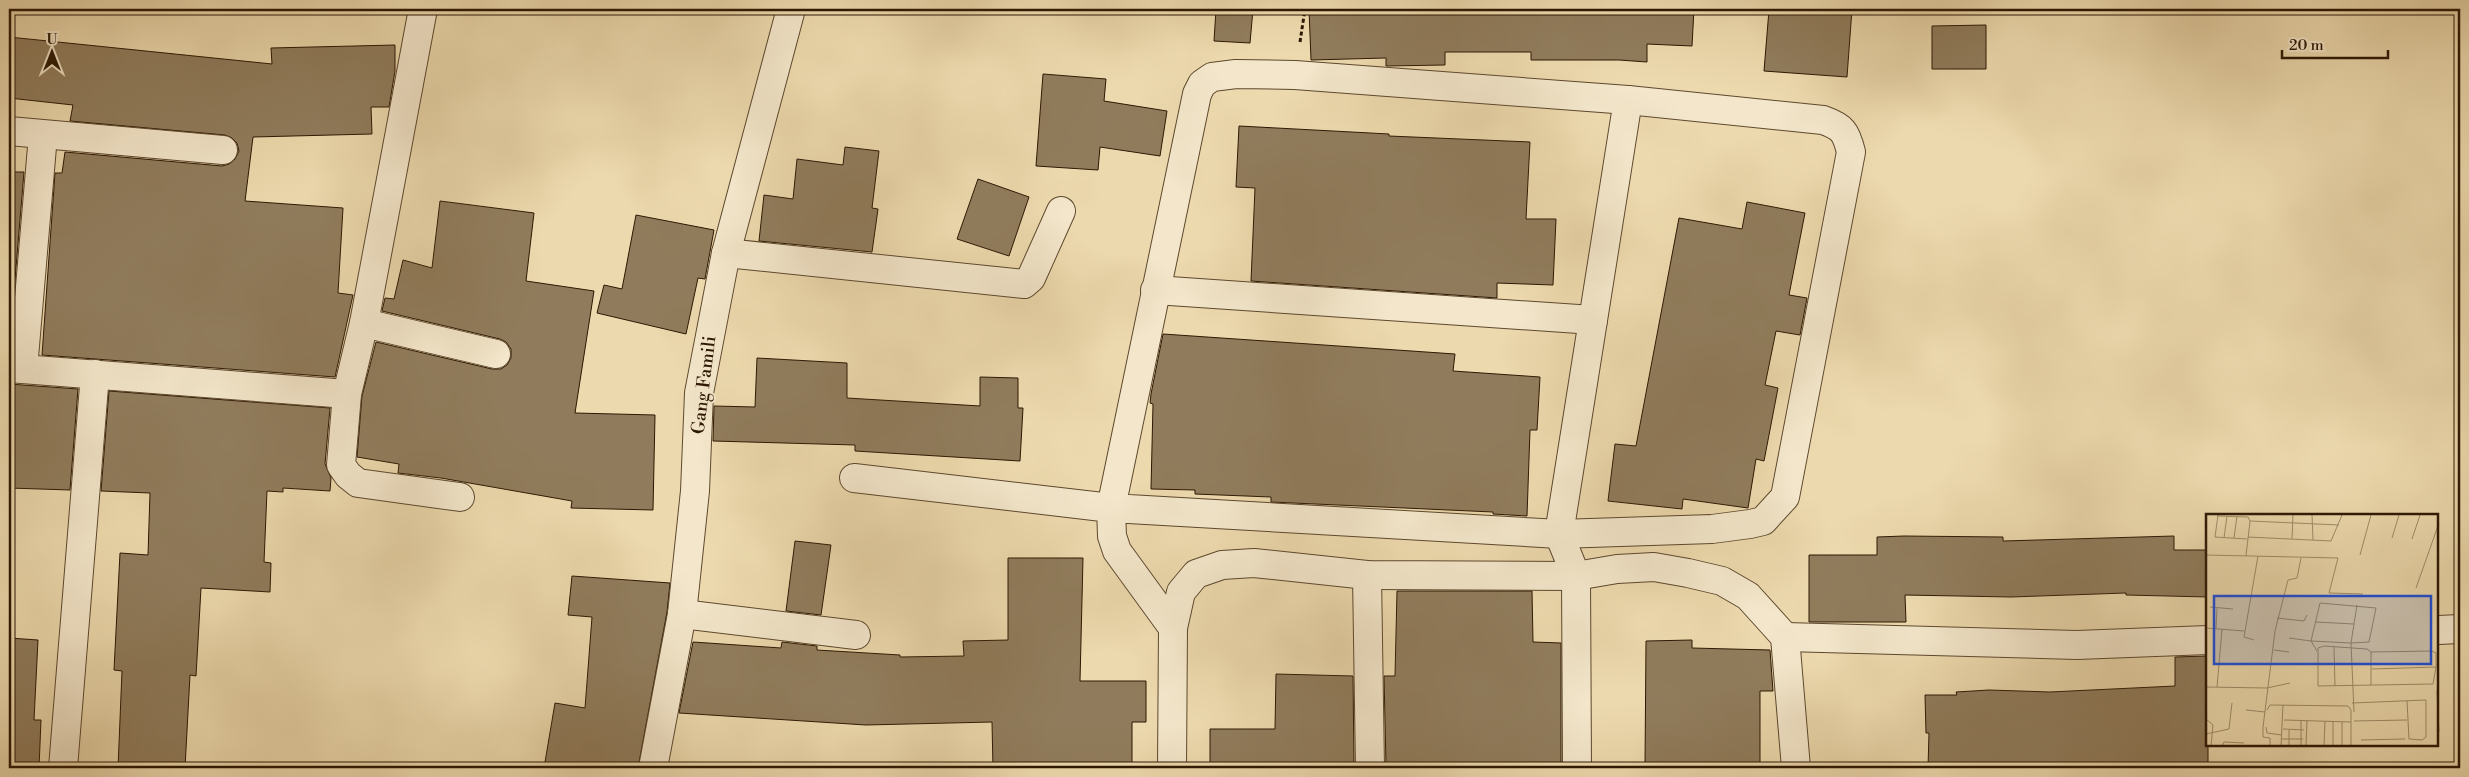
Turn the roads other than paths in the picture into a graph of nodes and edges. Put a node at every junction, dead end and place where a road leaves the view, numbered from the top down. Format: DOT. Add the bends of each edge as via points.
graph roads {
  1 [pos="423,9"];
  2 [pos="791,9"];
  3 [pos="1628,100"];
  4 [pos="9,130"];
  5 [pos="42,135"];
  6 [pos="223,150"];
  7 [pos="1061,210"];
  8 [pos="726,253"];
  9 [pos="1155,290"];
  10 [pos="1592,320"];
  11 [pos="364,323"];
  12 [pos="496,354"];
  13 [pos="16,368"];
  14 [pos="95,374"];
  15 [pos="346,394"];
  16 [pos="854,478"];
  17 [pos="460,497"];
  18 [pos="1111,508"];
  19 [pos="1558,534"];
  20 [pos="1367,575"];
  21 [pos="1576,576"];
  22 [pos="682,614"];
  23 [pos="1174,628"];
  24 [pos="2460,629"];
  25 [pos="2439,630"];
  26 [pos="856,635"];
  27 [pos="1785,637"];
  28 [pos="2206,640"];
  29 [pos="63,768"];
  30 [pos="654,768"];
  31 [pos="1172,768"];
  32 [pos="1370,768"];
  33 [pos="1577,768"];
  34 [pos="1796,768"];
  1 -- 11 [label="street"];
  2 -- 8 [label="street, Gang Famili"];
  3 -- 9 [label="street" via="1295,75 1212,77 1202,84 1197,94"];
  3 -- 10 [label="street"];
  3 -- 19 [label="street" via="1823,120 1837,125 1847,135 1851,152 1785,497 1763,521 1750,524 1712,529"];
  4 -- 5 [label="street"];
  5 -- 6 [label="street"];
  5 -- 13 [label="street"];
  7 -- 8 [label="street" via="1031,278 1024,284"];
  8 -- 22 [label="street, Gang Famili" via="699,393 695,491"];
  9 -- 10 [label="street"];
  9 -- 18 [label="street"];
  10 -- 19 [label="street"];
  11 -- 12 [label="street"];
  11 -- 15 [label="street"];
  13 -- 14 [label="street"];
  14 -- 15 [label="street"];
  14 -- 29 [label="street"];
  15 -- 17 [label="street" via="341,465 348,475 358,483"];
  16 -- 18 [label="street"];
  18 -- 19 [label="street"];
  18 -- 23 [label="street" via="1112,536 1117,550"];
  19 -- 21 [label="street"];
  20 -- 21 [label="street"];
  20 -- 23 [label="street" via="1254,563 1222,565 1196,574 1181,592"];
  20 -- 32 [label="street"];
  21 -- 27 [label="street" via="1617,569 1654,568 1722,582 1748,596"];
  21 -- 33 [label="street"];
  22 -- 26 [label="street"];
  22 -- 30 [label="street, Gang Famili"];
  23 -- 31 [label="street"];
  24 -- 25 [label="street"];
  27 -- 28 [label="street" via="2077,645"];
  27 -- 34 [label="street"];
}
